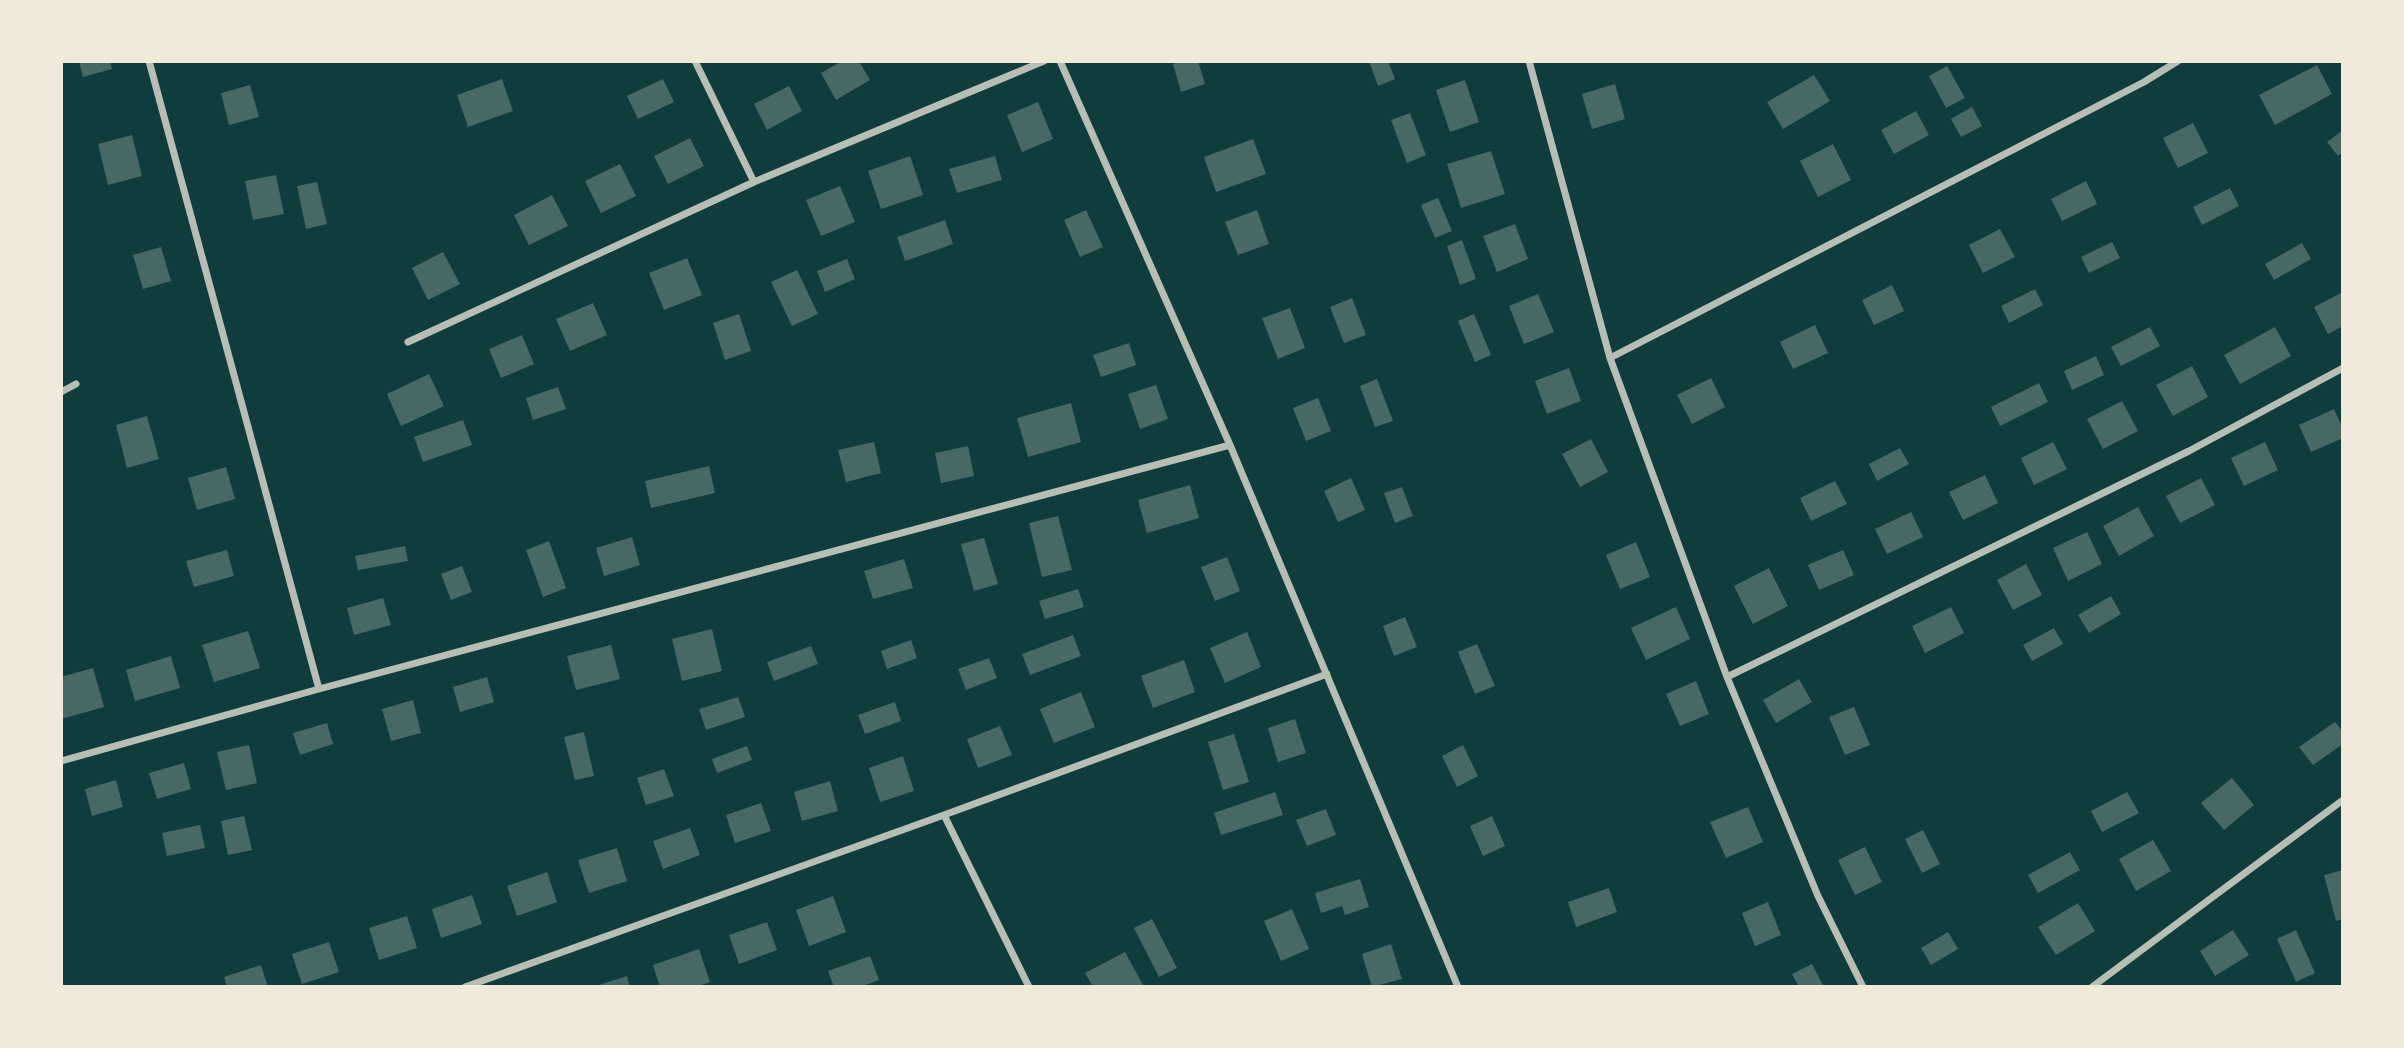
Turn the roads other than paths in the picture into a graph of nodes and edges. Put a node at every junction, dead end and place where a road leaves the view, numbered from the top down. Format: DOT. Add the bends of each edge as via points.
graph roads {
  1 [pos="149,61"];
  2 [pos="695,61"];
  3 [pos="1044,61"];
  4 [pos="1060,61"];
  5 [pos="1529,61"];
  6 [pos="2178,61"];
  7 [pos="754,182"];
  8 [pos="408,342"];
  9 [pos="1609,358"];
  10 [pos="2343,368"];
  11 [pos="76,384"];
  12 [pos="61,392"];
  13 [pos="1230,445"];
  14 [pos="1327,674"];
  15 [pos="1727,677"];
  16 [pos="319,689"];
  17 [pos="61,761"];
  18 [pos="2341,804"];
  19 [pos="944,815"];
  20 [pos="465,987"];
  21 [pos="1029,987"];
  22 [pos="1458,987"];
  23 [pos="1863,987"];
  24 [pos="2092,987"];
  1 -- 16 [label="street"];
  2 -- 7 [label="street"];
  3 -- 7 [label="street"];
  4 -- 13 [label="street"];
  5 -- 9 [label="street"];
  6 -- 9 [label="street"];
  7 -- 8 [label="street"];
  9 -- 15 [label="street"];
  10 -- 15 [label="street" via="2189,451"];
  11 -- 12 [label="street"];
  13 -- 14 [label="street"];
  13 -- 16 [label="street"];
  14 -- 19 [label="street"];
  14 -- 22 [label="street"];
  15 -- 23 [label="street" via="1818,896"];
  16 -- 17 [label="street"];
  18 -- 24 [label="street"];
  19 -- 20 [label="street"];
  19 -- 21 [label="street"];
}
